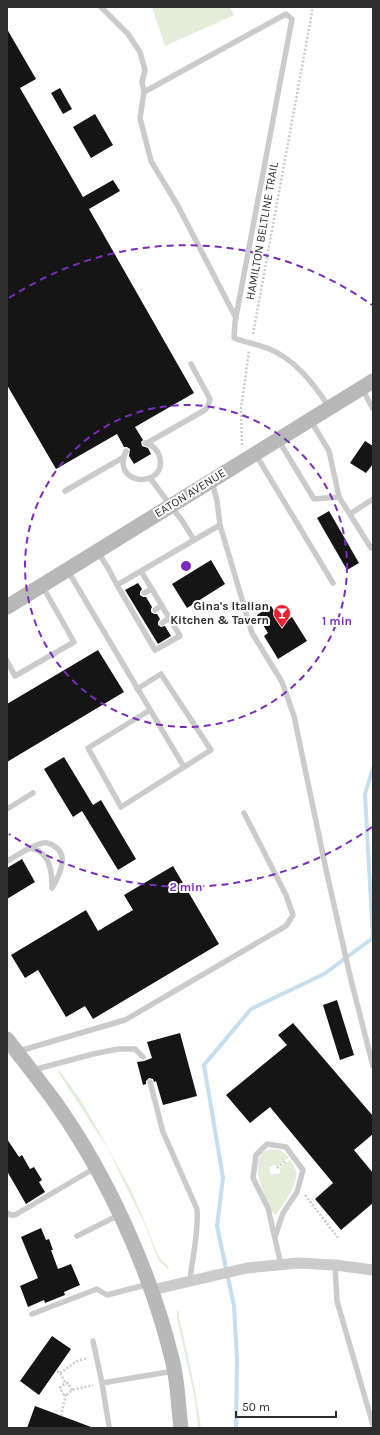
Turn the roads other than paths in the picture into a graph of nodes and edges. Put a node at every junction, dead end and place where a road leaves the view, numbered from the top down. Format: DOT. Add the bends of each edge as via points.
graph roads {
  1 [pos="101,7"];
  2 [pos="144,92"];
  3 [pos="236,318"];
  4 [pos="191,364"];
  5 [pos="367,384"];
  6 [pos="330,407"];
  7 [pos="373,409"];
  8 [pos="310,419"];
  9 [pos="277,439"];
  10 [pos="126,451"];
  11 [pos="249,456"];
  12 [pos="124,457"];
  13 [pos="150,478"];
  14 [pos="211,480"];
  15 [pos="65,492"];
  16 [pos="339,497"];
  17 [pos="373,499"];
  18 [pos="170,505"];
  19 [pos="350,514"];
  20 [pos="220,525"];
  21 [pos="194,540"];
  22 [pos="371,548"];
  23 [pos="97,551"];
  24 [pos="67,569"];
  25 [pos="141,570"];
  26 [pos="333,583"];
  27 [pos="42,585"];
  28 [pos="117,585"];
  29 [pos="152,589"];
  30 [pos="144,594"];
  31 [pos="162,605"];
  32 [pos="7,606"];
  33 [pos="155,610"];
  34 [pos="169,618"];
  35 [pos="162,623"];
  36 [pos="7,661"];
  37 [pos="137,689"];
  38 [pos="150,710"];
  39 [pos="184,767"];
  40 [pos="33,793"];
  41 [pos="7,809"];
  42 [pos="244,813"];
  43 [pos="30,848"];
  44 [pos="7,861"];
  45 [pos="7,1039"];
  46 [pos="16,1052"];
  47 [pos="143,1057"];
  48 [pos="373,1066"];
  49 [pos="31,1071"];
  50 [pos="150,1082"];
  51 [pos="96,1168"];
  52 [pos="7,1212"];
  53 [pos="120,1214"];
  54 [pos="77,1236"];
  55 [pos="274,1237"];
  56 [pos="281,1265"];
  57 [pos="335,1265"];
  58 [pos="373,1270"];
  59 [pos="190,1281"];
  60 [pos="150,1287"];
  61 [pos="32,1314"];
  62 [pos="92,1341"];
  63 [pos="174,1371"];
  64 [pos="102,1383"];
  65 [pos="373,1425"];
  66 [pos="109,1426"];
  67 [pos="181,1428"];
  1 -- 2 [label="lane" via="128,34 140,52 145,70 142,82"];
  2 -- 3 [label="lane" via="140,118 151,161 178,206"];
  2 -- 3 [label="lane" via="286,14 292,19"];
  3 -- 6 [label="lane" via="234,338 268,348 291,363 313,383"];
  4 -- 13 [label="lane" via="210,399 208,406 146,443 157,451 161,463 156,474"];
  5 -- 6 [label="main road, EATON AVENUE"];
  5 -- 7 [label="lane"];
  6 -- 8 [label="main road, EATON AVENUE"];
  8 -- 9 [label="main road, EATON AVENUE"];
  8 -- 16 [label="lane" via="329,451"];
  9 -- 11 [label="main road, EATON AVENUE"];
  9 -- 16 [label="lane" via="314,499"];
  10 -- 12 [label="lane"];
  11 -- 14 [label="main road, EATON AVENUE"];
  11 -- 26 [label="lane"];
  12 -- 13 [label="lane" via="123,463 128,474 138,480"];
  12 -- 15 [label="lane"];
  13 -- 18 [label="lane"];
  14 -- 18 [label="main road, EATON AVENUE"];
  14 -- 20 [label="lane"];
  16 -- 19 [label="lane"];
  17 -- 19 [label="lane"];
  18 -- 21 [label="lane"];
  18 -- 23 [label="main road, EATON AVENUE"];
  19 -- 22 [label="lane"];
  20 -- 21 [label="lane"];
  20 -- 48 [label="lane" via="252,633 282,682 294,716 327,874"];
  21 -- 25 [label="lane"];
  23 -- 24 [label="main road, EATON AVENUE"];
  23 -- 28 [label="lane"];
  24 -- 27 [label="main road, EATON AVENUE"];
  24 -- 37 [label="lane"];
  25 -- 28 [label="lane"];
  25 -- 29 [label="lane"];
  27 -- 32 [label="main road, EATON AVENUE"];
  27 -- 36 [label="lane" via="74,642 15,676"];
  28 -- 34 [label="lane" via="140,619 155,650 180,636"];
  29 -- 30 [label="lane"];
  29 -- 31 [label="lane"];
  31 -- 33 [label="lane"];
  31 -- 34 [label="lane"];
  34 -- 35 [label="lane"];
  37 -- 38 [label="lane"];
  37 -- 39 [label="lane" via="161,674 211,750"];
  38 -- 39 [label="lane"];
  38 -- 39 [label="lane" via="88,748 121,807"];
  40 -- 41 [label="lane"];
  42 -- 46 [label="lane" via="286,895 293,915 286,926 125,1020"];
  43 -- 43 [label="lane" via="44,842 59,849 62,861 60,873 52,888 48,861 40,852"];
  43 -- 44 [label="lane"];
  45 -- 46 [label="main road"];
  46 -- 49 [label="main road"];
  47 -- 49 [label="lane" via="135,1049 118,1049"];
  49 -- 51 [label="main road" via="55,1103"];
  50 -- 59 [label="lane" via="162,1132 197,1209 198,1222"];
  51 -- 52 [label="lane" via="15,1215"];
  51 -- 53 [label="main road"];
  53 -- 54 [label="lane"];
  53 -- 60 [label="main road"];
  55 -- 55 [label="lane" via="283,1213 297,1192 304,1170 286,1147 268,1144 256,1155 253,1178 268,1208"];
  55 -- 56 [label="lane"];
  56 -- 57 [label="street"];
  56 -- 59 [label="street" via="247,1268"];
  57 -- 58 [label="street"];
  57 -- 65 [label="lane" via="337,1301"];
  59 -- 60 [label="street"];
  60 -- 61 [label="lane" via="107,1295 97,1289"];
  60 -- 63 [label="main road" via="173,1360"];
  62 -- 64 [label="lane"];
  63 -- 64 [label="lane"];
  63 -- 67 [label="main road"];
  64 -- 66 [label="lane"];
}
